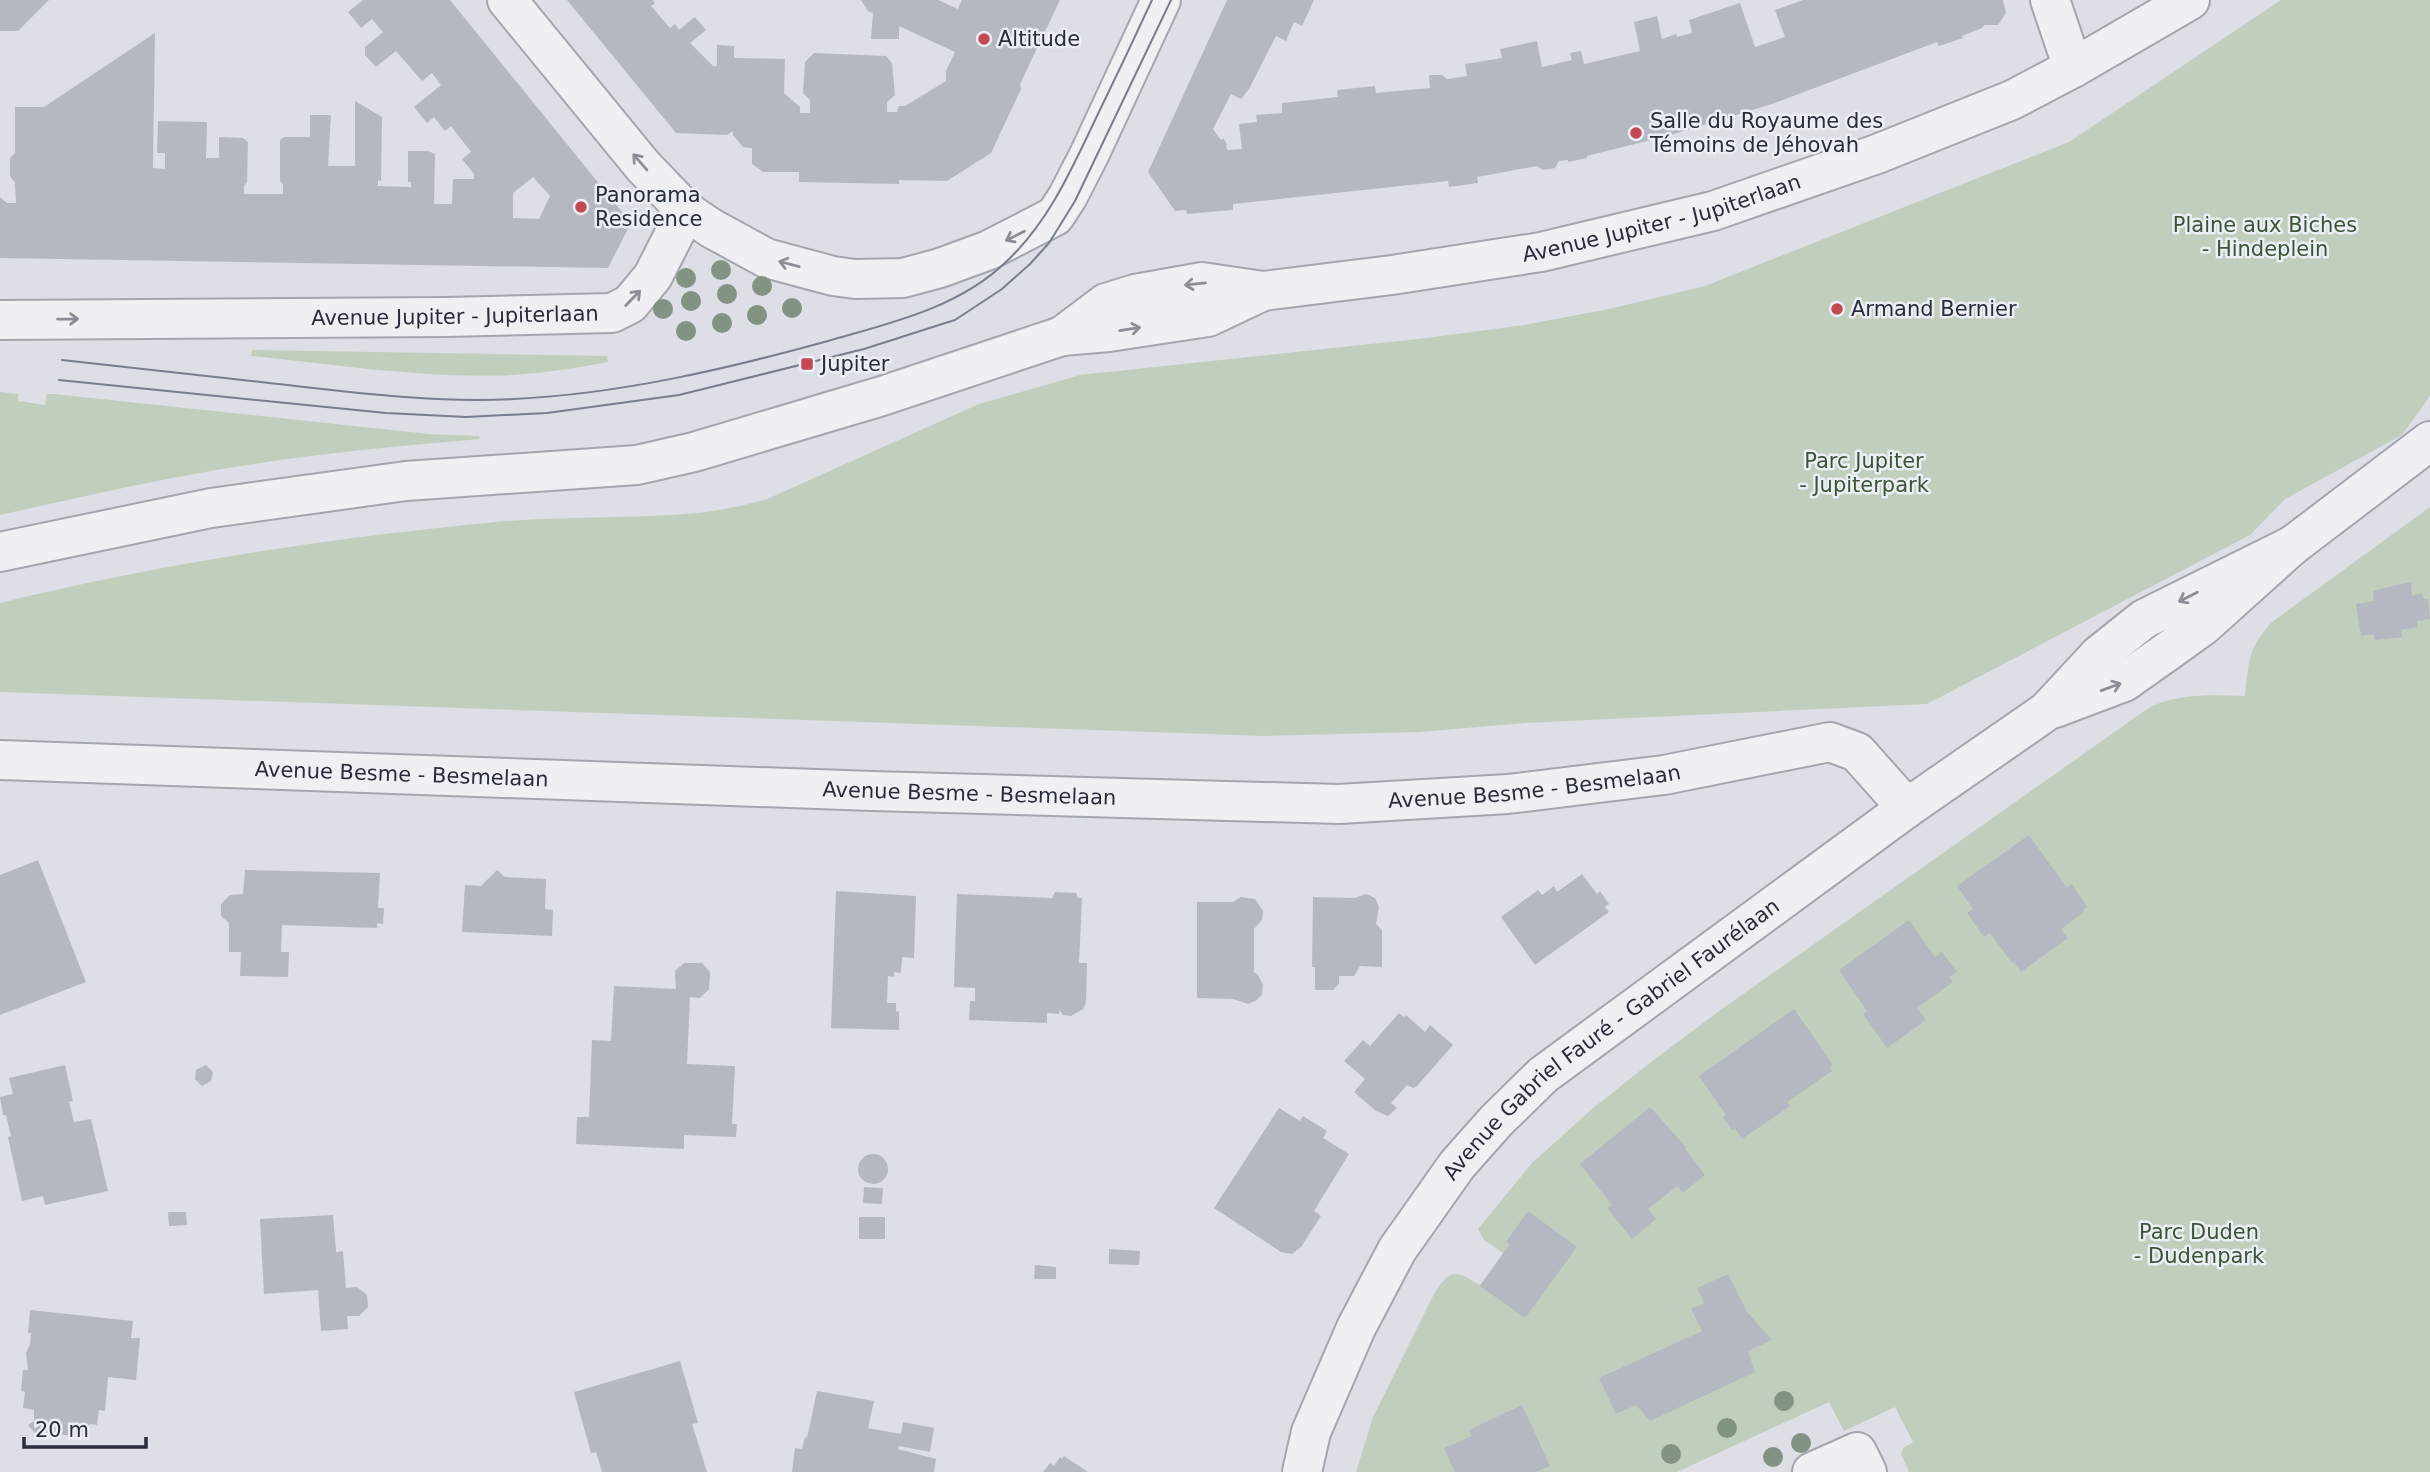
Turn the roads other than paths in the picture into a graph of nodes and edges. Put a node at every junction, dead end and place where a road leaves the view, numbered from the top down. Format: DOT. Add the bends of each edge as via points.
graph roads {
  1 [pos="507,0"];
  2 [pos="1161,0"];
  3 [pos="2050,0"];
  4 [pos="2190,0"];
  5 [pos="2073,68"];
  6 [pos="686,211"];
  7 [pos="0,320"];
  8 [pos="2430,441"];
  9 [pos="0,552"];
  10 [pos="0,760"];
  11 [pos="1907,808"];
  12 [pos="1302,1472"];
  13 [pos="1812,1472"];
  14 [pos="1867,1472"];
  6 -- 1 [label="street, one-way" via="643,166"];
  2 -- 6 [label="street, one-way" via="1055,216 989,250 903,278 855,279 766,258"];
  3 -- 5 [label="street"];
  4 -- 5 [label="street, Avenue Jupiter - Jupiterlaan"];
  5 -- 9 [label="street, Avenue Jupiter - Jupiterlaan" via="2012,100 1938,130 1713,211 1541,252 1263,291 1209,317 1062,336 694,452 637,465 393,482 211,508"];
  7 -- 6 [label="street, Avenue Jupiter - Jupiterlaan, one-way" via="611,313 630,304 653,275"];
  8 -- 11 [label="street, Avenue Gabriel Fauré - Gabriel Faurélaan" via="2293,545 2204,625 2123,682 2047,710"];
  10 -- 11 [label="street, Avenue Besme - Besmelaan" via="1339,804 1508,794 1664,775 1830,742 1857,752"];
  11 -- 12 [label="street, Avenue Gabriel Fauré - Gabriel Faurélaan" via="1554,1067 1496,1121 1457,1165 1397,1250 1316,1420"];
  13 -- 14 [label="street" via="1857,1452"];
}
